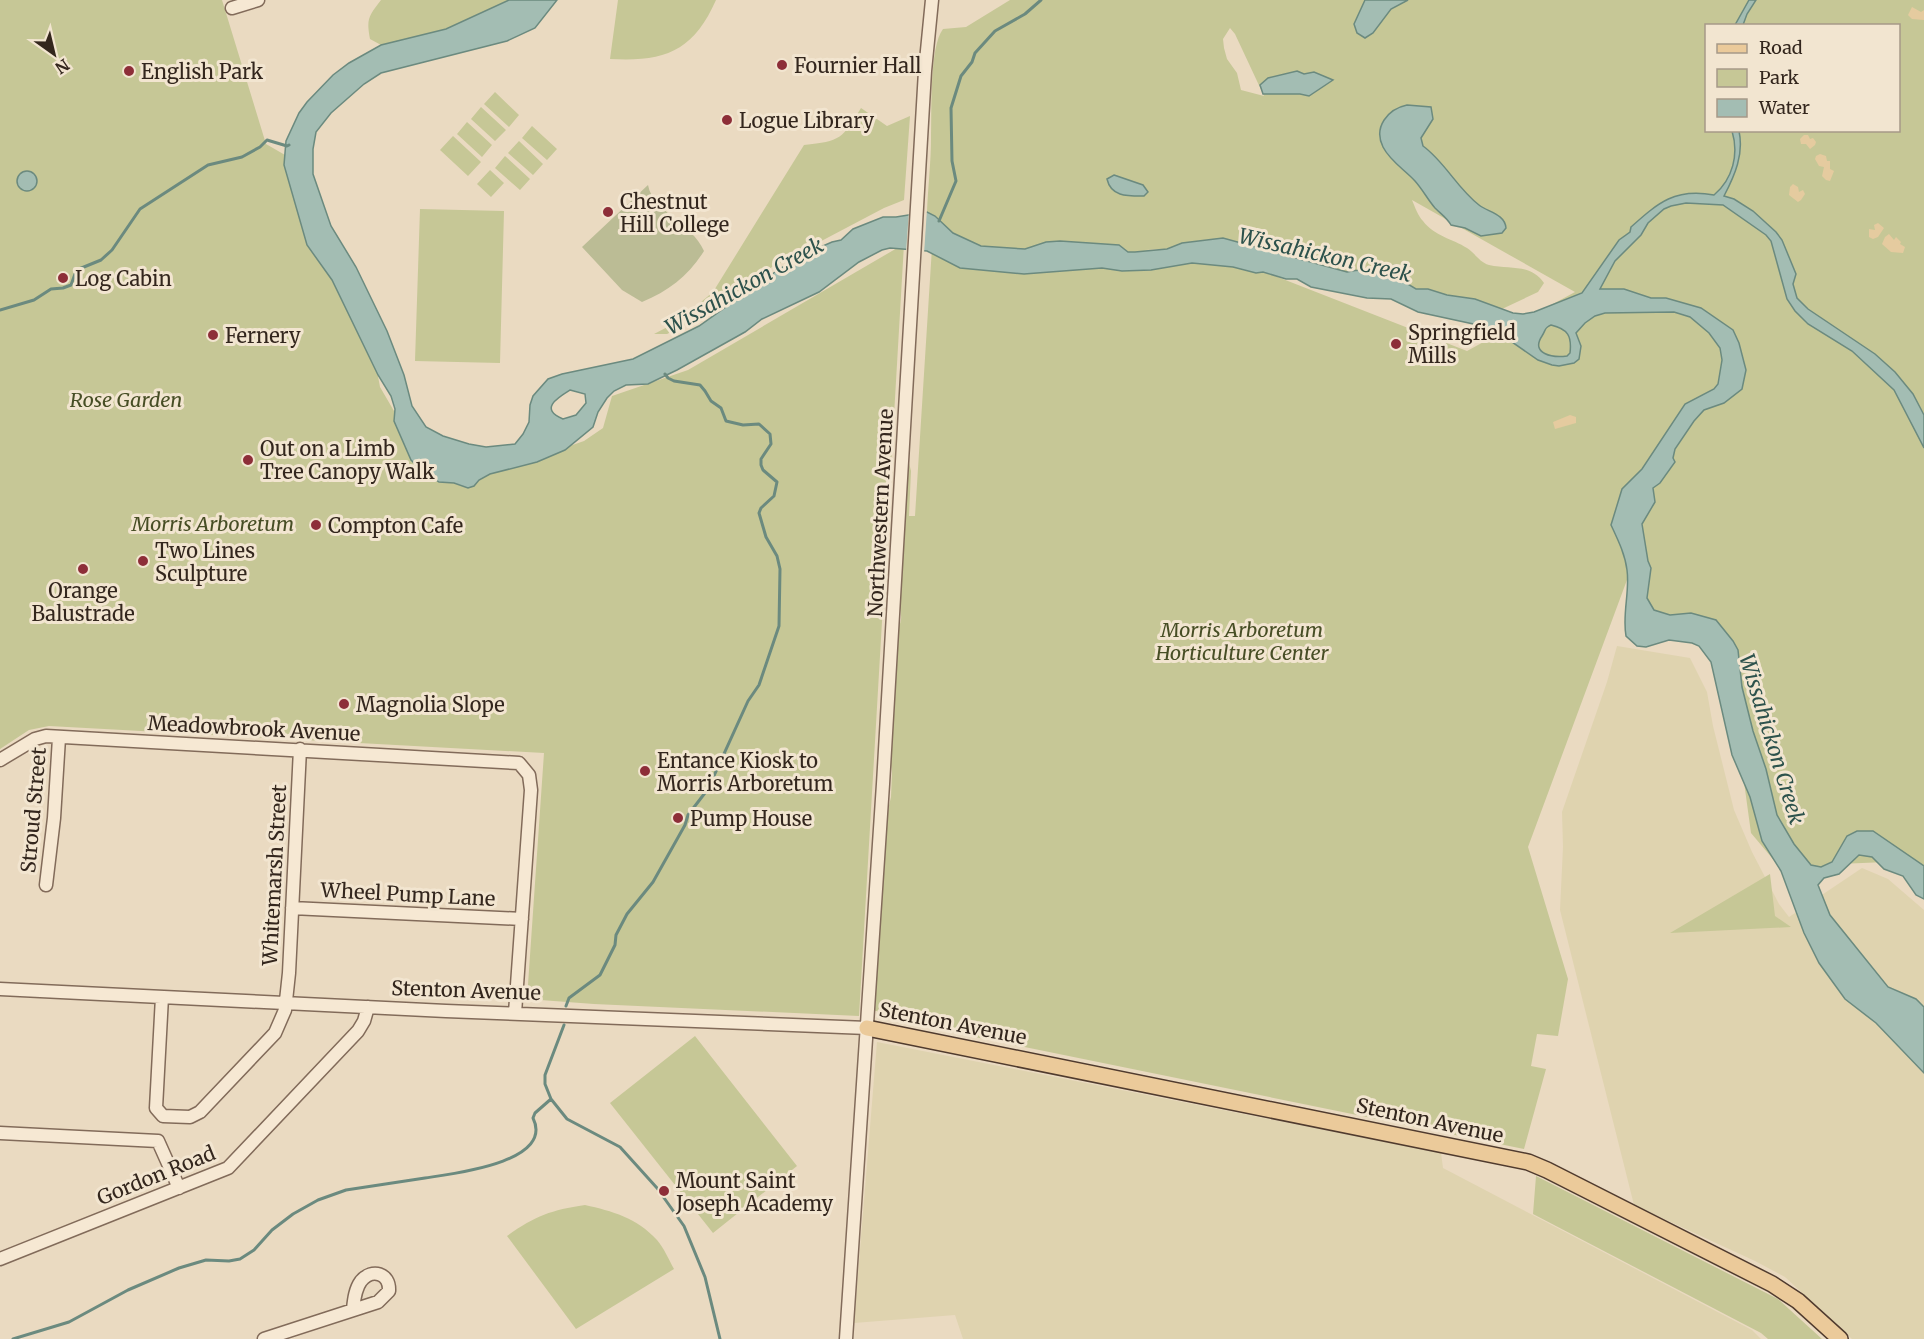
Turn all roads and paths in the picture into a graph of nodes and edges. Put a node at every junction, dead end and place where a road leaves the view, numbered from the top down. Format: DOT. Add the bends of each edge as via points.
graph roads {
  1 [pos="258,0"];
  2 [pos="932,0"];
  3 [pos="232,8"];
  4 [pos="59,738"];
  5 [pos="300,749"];
  6 [pos="0,760"];
  7 [pos="46,885"];
  8 [pos="292,908"];
  9 [pos="522,920"];
  10 [pos="0,989"];
  11 [pos="162,997"];
  12 [pos="287,1003"];
  13 [pos="368,1007"];
  14 [pos="515,1013"];
  15 [pos="867,1028"];
  16 [pos="0,1133"];
  17 [pos="179,1188"];
  18 [pos="0,1259"];
  19 [pos="353,1309"];
  20 [pos="264,1339"];
  21 [pos="846,1339"];
  22 [pos="1840,1339"];
  1 -- 3 [label="street"];
  2 -- 15 [label="street, Northwestern Avenue"];
  4 -- 5 [label="street, Meadowbrook Avenue"];
  4 -- 6 [label="street, Meadowbrook Avenue" via="40,737"];
  4 -- 7 [label="street, Stroud Street"];
  5 -- 8 [label="street, Whitemarsh Street"];
  5 -- 9 [label="street, Meadowbrook Avenue" via="513,761 523,765 530,781"];
  8 -- 9 [label="street, Wheel Pump Lane"];
  8 -- 12 [label="street, Whitemarsh Street"];
  9 -- 14 [label="street"];
  10 -- 11 [label="street, Stenton Avenue"];
  11 -- 12 [label="street, Stenton Avenue"];
  11 -- 12 [label="street, Whitemarsh Street" via="155,1104 158,1112 168,1117 190,1117 200,1112 275,1033"];
  12 -- 13 [label="street, Stenton Avenue"];
  13 -- 14 [label="street, Stenton Avenue"];
  13 -- 17 [label="street, Gordon Road" via="358,1031 233,1164"];
  14 -- 15 [label="street, Stenton Avenue"];
  15 -- 21 [label="street, Northwestern Avenue"];
  15 -- 22 [label="main road, Stenton Avenue" via="1528,1162 1772,1284 1798,1301"];
  16 -- 17 [label="street" via="158,1141"];
  17 -- 18 [label="street, Gordon Road"];
  19 -- 20 [label="street"];
}
